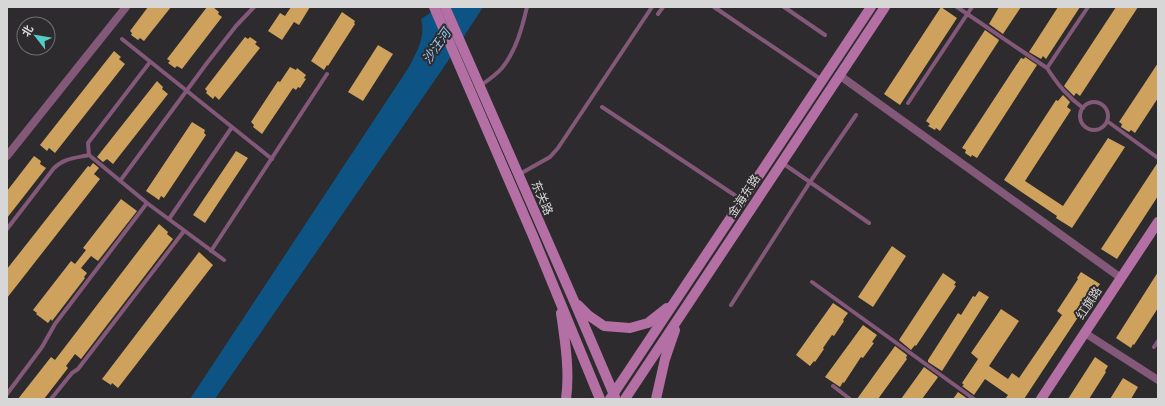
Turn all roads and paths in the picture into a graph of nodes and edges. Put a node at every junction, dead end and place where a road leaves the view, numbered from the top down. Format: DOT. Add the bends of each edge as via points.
graph roads {
  1 [pos="126,7"];
  2 [pos="254,7"];
  3 [pos="434,7"];
  4 [pos="445,7"];
  5 [pos="528,7"];
  6 [pos="652,7"];
  7 [pos="663,7"];
  8 [pos="714,7"];
  9 [pos="784,7"];
  10 [pos="871,7"];
  11 [pos="885,7"];
  12 [pos="956,7"];
  13 [pos="972,7"];
  14 [pos="1088,7"];
  15 [pos="658,14"];
  16 [pos="967,14"];
  17 [pos="826,35"];
  18 [pos="122,39"];
  19 [pos="150,62"];
  20 [pos="1048,68"];
  21 [pos="327,74"];
  22 [pos="839,75"];
  23 [pos="822,80"];
  24 [pos="480,87"];
  25 [pos="187,91"];
  26 [pos="908,103"];
  27 [pos="602,107"];
  28 [pos="1083,108"];
  29 [pos="856,115"];
  30 [pos="1107,121"];
  31 [pos="232,127"];
  32 [pos="89,155"];
  33 [pos="7,156"];
  34 [pos="1158,158"];
  35 [pos="272,159"];
  36 [pos="781,162"];
  37 [pos="518,175"];
  38 [pos="120,181"];
  39 [pos="810,182"];
  40 [pos="742,200"];
  41 [pos="147,203"];
  42 [pos="169,219"];
  43 [pos="1158,222"];
  44 [pos="869,223"];
  45 [pos="7,229"];
  46 [pos="184,231"];
  47 [pos="211,251"];
  48 [pos="224,260"];
  49 [pos="1121,278"];
  50 [pos="812,282"];
  51 [pos="558,297"];
  52 [pos="574,301"];
  53 [pos="673,303"];
  54 [pos="731,305"];
  55 [pos="681,315"];
  56 [pos="1085,333"];
  57 [pos="1158,341"];
  58 [pos="1154,346"];
  59 [pos="1158,380"];
  60 [pos="833,386"];
  61 [pos="7,394"];
  62 [pos="613,397"];
  63 [pos="51,399"];
  64 [pos="566,399"];
  65 [pos="600,399"];
  66 [pos="625,399"];
  67 [pos="656,399"];
  68 [pos="850,399"];
  69 [pos="974,399"];
  70 [pos="1041,399"];
  1 -- 33 [label="street"];
  2 -- 25 [label="lane" via="236,26"];
  3 -- 51 [label="main road, 东关路"];
  4 -- 24 [label="main road, 东关路"];
  5 -- 24 [label="lane" via="520,34 507,61"];
  6 -- 37 [label="lane" via="558,148 550,157"];
  7 -- 15 [label="lane"];
  8 -- 23 [label="lane"];
  9 -- 17 [label="lane"];
  10 -- 23 [label="main road, 金海东路"];
  11 -- 22 [label="main road, 金海东路"];
  12 -- 16 [label="lane"];
  13 -- 16 [label="lane"];
  14 -- 20 [label="lane"];
  16 -- 20 [label="lane"];
  16 -- 26 [label="lane"];
  18 -- 19 [label="lane"];
  19 -- 25 [label="lane"];
  19 -- 32 [label="lane" via="88,143"];
  20 -- 28 [label="lane" via="1067,96"];
  21 -- 35 [label="lane"];
  22 -- 36 [label="main road, 金海东路"];
  22 -- 49 [label="street"];
  23 -- 40 [label="main road, 金海东路"];
  24 -- 37 [label="main road, 东关路"];
  25 -- 31 [label="lane"];
  25 -- 38 [label="lane"];
  27 -- 40 [label="lane"];
  28 -- 30 [label="lane" via="1091,102 1100,103 1107,110"];
  28 -- 30 [label="lane" via="1080,118 1088,129 1098,129"];
  29 -- 39 [label="lane"];
  30 -- 34 [label="lane"];
  31 -- 35 [label="lane"];
  31 -- 42 [label="lane"];
  32 -- 38 [label="lane"];
  32 -- 45 [label="lane" via="59,163"];
  35 -- 47 [label="lane"];
  36 -- 39 [label="lane"];
  36 -- 55 [label="main road, 金海东路"];
  37 -- 52 [label="main road, 东关路"];
  38 -- 41 [label="lane"];
  39 -- 44 [label="lane"];
  39 -- 54 [label="lane"];
  40 -- 53 [label="main road, 金海东路"];
  41 -- 42 [label="lane"];
  41 -- 61 [label="lane" via="55,324 42,347"];
  42 -- 46 [label="lane"];
  43 -- 49 [label="main road, 红旗路"];
  46 -- 47 [label="lane"];
  46 -- 63 [label="lane" via="78,369"];
  47 -- 48 [label="lane"];
  49 -- 56 [label="main road, 红旗路"];
  50 -- 69 [label="lane"];
  51 -- 64 [label="main road" via="566,348"];
  51 -- 65 [label="main road, 东关路"];
  52 -- 53 [label="main road" via="604,326 630,328 648,323"];
  52 -- 62 [label="main road, 东关路"];
  53 -- 62 [label="main road, 金海东路"];
  55 -- 66 [label="main road, 金海东路"];
  55 -- 67 [label="main road" via="665,359"];
  56 -- 59 [label="street"];
  56 -- 70 [label="main road, 红旗路"];
  57 -- 58 [label="lane"];
  60 -- 68 [label="lane"];
}
